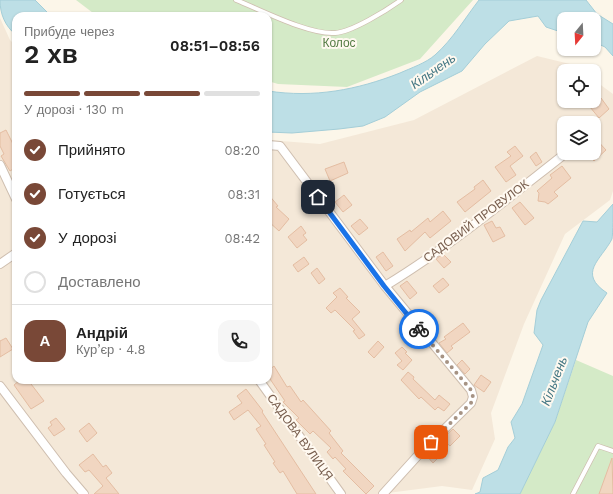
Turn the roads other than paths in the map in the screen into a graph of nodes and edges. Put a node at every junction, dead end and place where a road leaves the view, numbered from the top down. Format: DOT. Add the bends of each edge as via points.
graph roads {
  1 [pos="236,0"];
  2 [pos="401,0"];
  3 [pos="265,12"];
  4 [pos="272,15"];
  5 [pos="272,145"];
  6 [pos="557,160"];
  7 [pos="0,165"];
  8 [pos="12,191"];
  9 [pos="12,256"];
  10 [pos="0,264"];
  11 [pos="384,286"];
  12 [pos="262,384"];
  13 [pos="0,386"];
  14 [pos="613,451"];
  15 [pos="84,494"];
  16 [pos="341,494"];
  17 [pos="383,494"];
  18 [pos="573,494"];
  1 -- 3 [label="lane"];
  2 -- 4 [label="lane" via="367,21 336,33 312,31"];
  5 -- 11 [label="street" via="280,146"];
  6 -- 11 [label="street, САДОВИЙ ПРОВУЛОК" via="461,234"];
  7 -- 8 [label="street"];
  9 -- 10 [label="street"];
  11 -- 17 [label="street" via="471,390 473,397 471,403"];
  12 -- 16 [label="street, САДОВА ВУЛИЦЯ"];
  13 -- 15 [label="street"];
  14 -- 18 [label="lane" via="598,446"];
}
